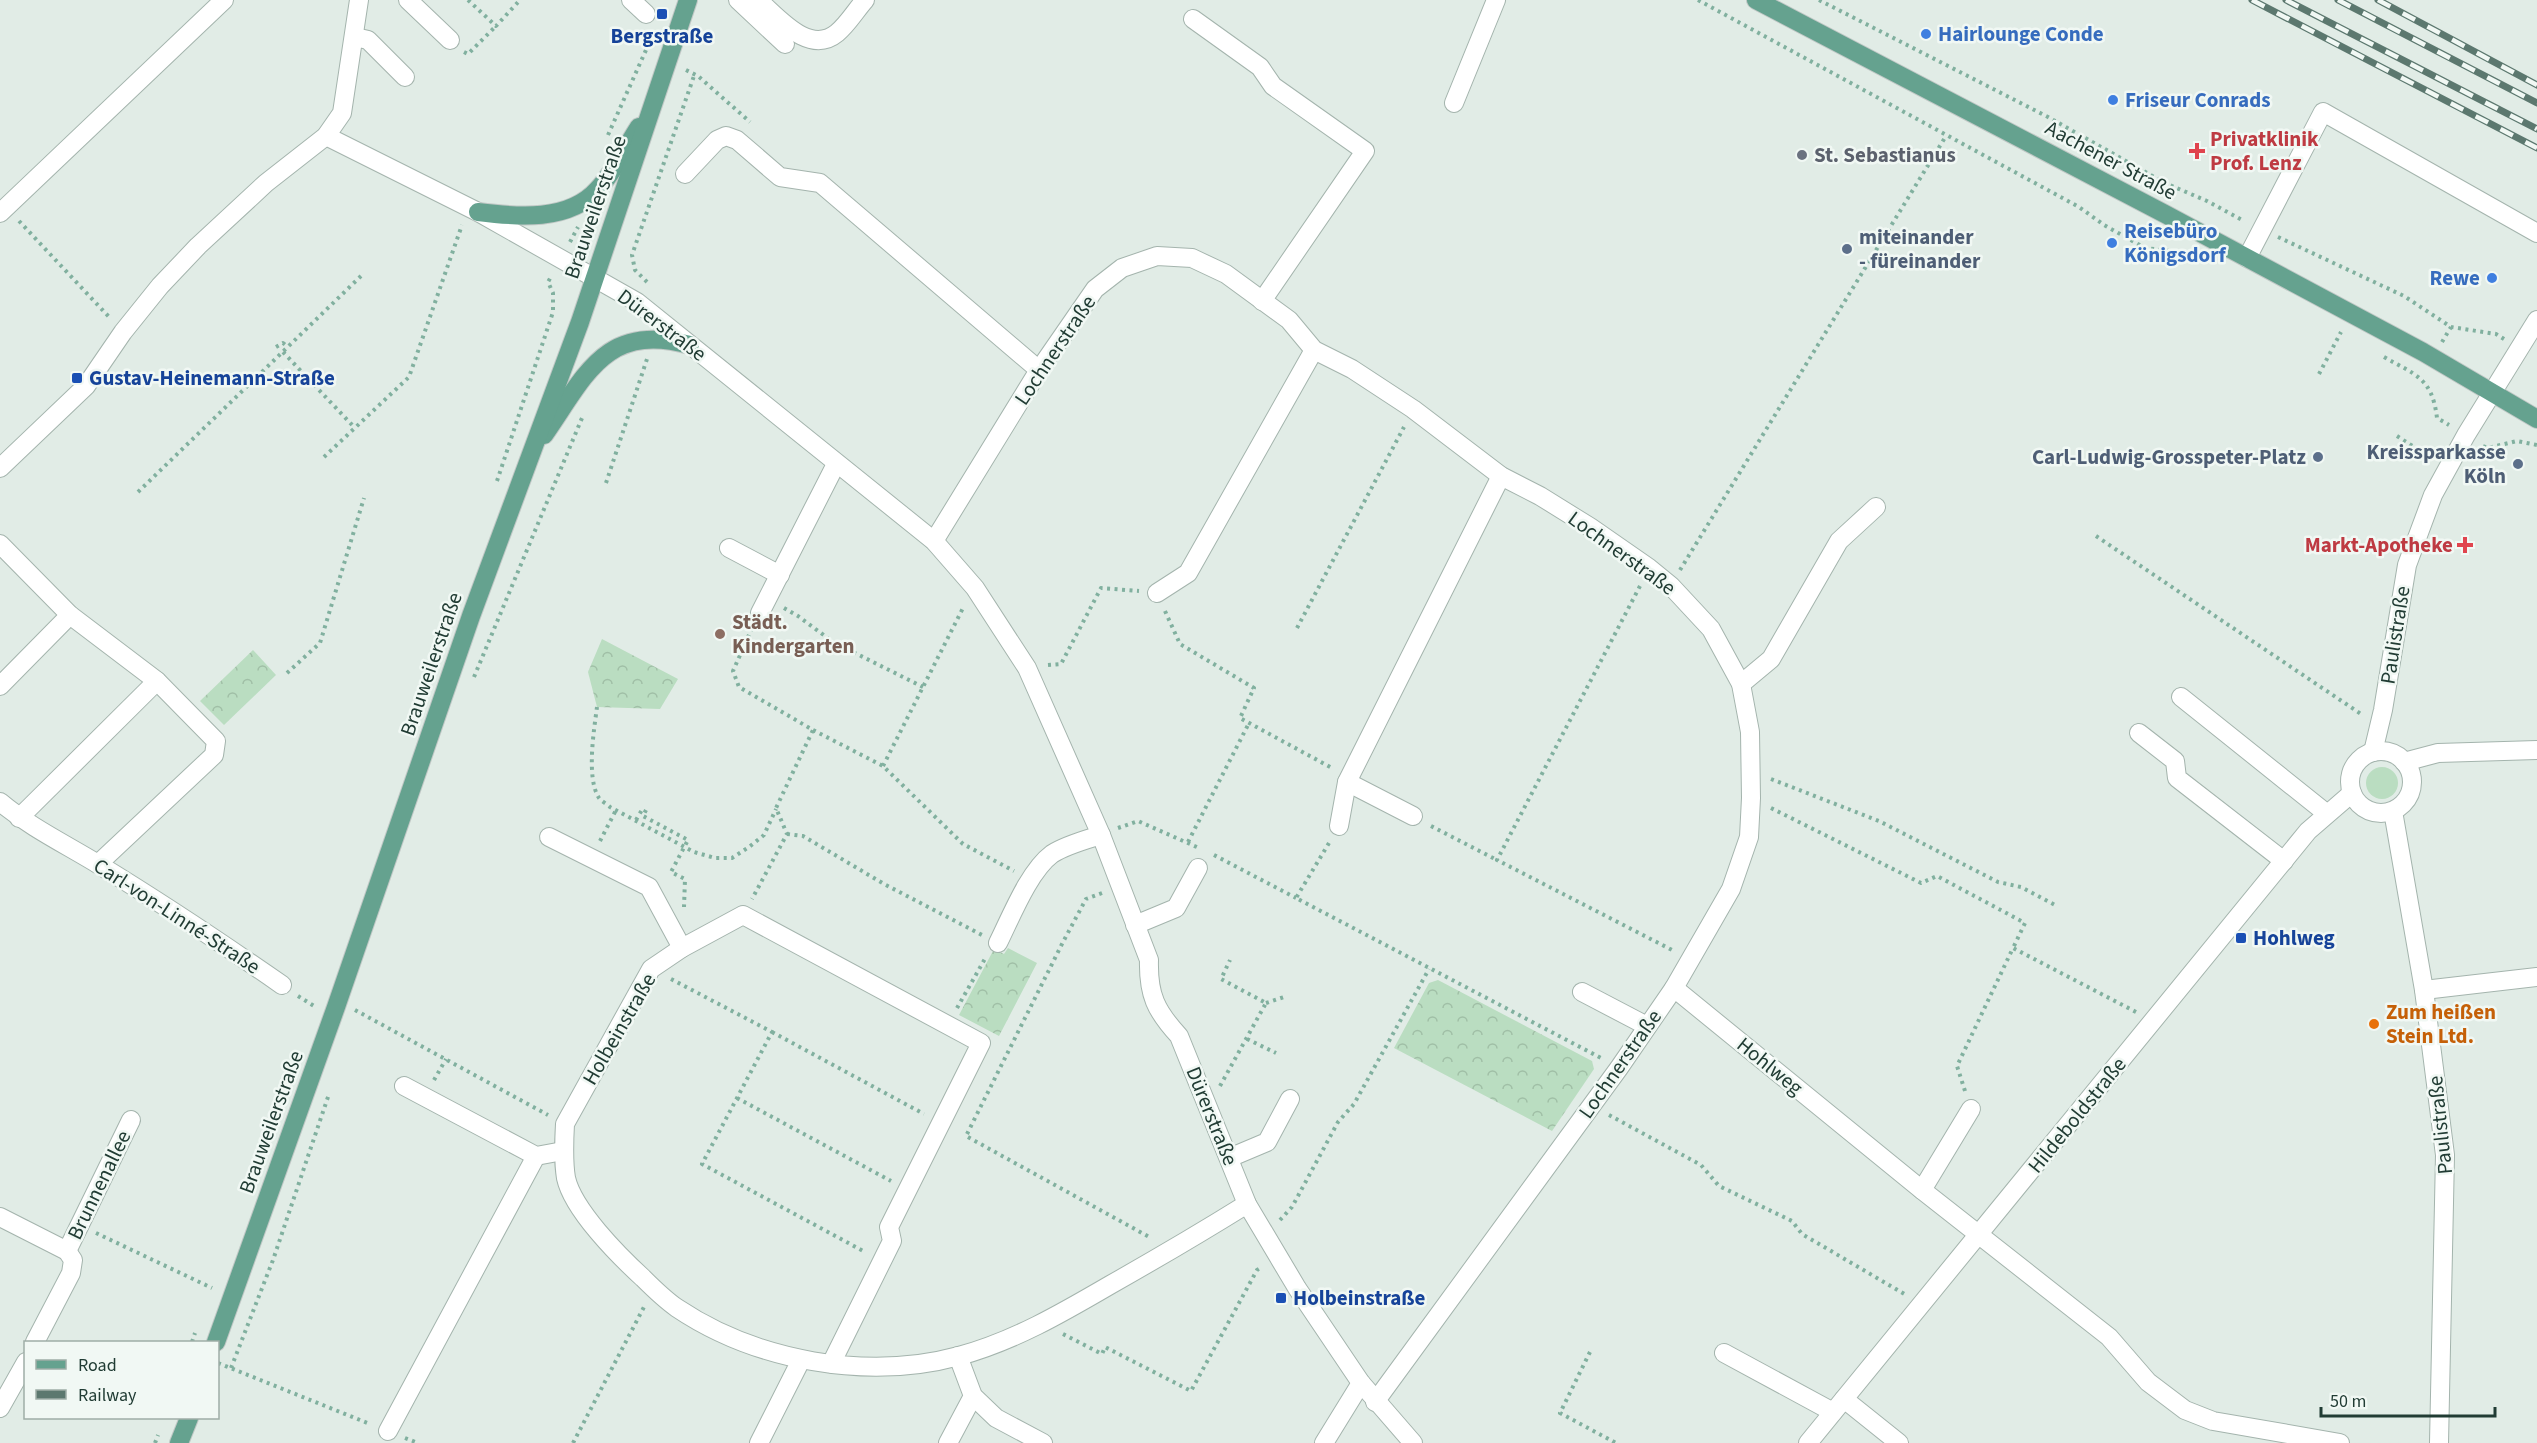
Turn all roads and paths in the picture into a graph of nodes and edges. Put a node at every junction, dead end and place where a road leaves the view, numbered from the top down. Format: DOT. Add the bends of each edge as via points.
graph roads {
  1 [pos="224,0"];
  2 [pos="359,0"];
  3 [pos="408,0"];
  4 [pos="468,0"];
  5 [pos="520,0"];
  6 [pos="631,0"];
  7 [pos="688,0"];
  8 [pos="738,0"];
  9 [pos="758,0"];
  10 [pos="865,0"];
  11 [pos="1496,0"];
  12 [pos="1698,0"];
  13 [pos="1756,0"];
  14 [pos="1819,0"];
  15 [pos="651,18"];
  16 [pos="1193,19"];
  17 [pos="496,26"];
  18 [pos="355,37"];
  19 [pos="450,40"];
  20 [pos="784,44"];
  21 [pos="669,63"];
  22 [pos="695,74"];
  23 [pos="405,77"];
  24 [pos="1454,103"];
  25 [pos="654,105"];
  26 [pos="756,128"];
  27 [pos="326,136"];
  28 [pos="1946,136"];
  29 [pos="607,137"];
  30 [pos="685,174"];
  31 [pos="575,205"];
  32 [pos="3,210"];
  33 [pos="475,211"];
  34 [pos="2261,230"];
  35 [pos="2537,233"];
  36 [pos="2197,255"];
  37 [pos="561,258"];
  38 [pos="2247,258"];
  39 [pos="361,276"];
  40 [pos="595,277"];
  41 [pos="648,283"];
  42 [pos="1262,301"];
  43 [pos="2537,320"];
  44 [pos="2331,326"];
  45 [pos="123,332"];
  46 [pos="2341,332"];
  47 [pos="2351,338"];
  48 [pos="690,345"];
  49 [pos="276,347"];
  50 [pos="288,347"];
  51 [pos="2520,347"];
  52 [pos="1314,350"];
  53 [pos="283,352"];
  54 [pos="2380,355"];
  55 [pos="648,356"];
  56 [pos="1039,370"];
  57 [pos="2319,374"];
  58 [pos="2492,392"];
  59 [pos="1413,409"];
  60 [pos="583,416"];
  61 [pos="2537,419"];
  62 [pos="355,428"];
  63 [pos="2466,435"];
  64 [pos="2397,436"];
  65 [pos="2537,445"];
  66 [pos="529,456"];
  67 [pos="324,457"];
  68 [pos="836,464"];
  69 [pos="0,468"];
  70 [pos="2447,468"];
  71 [pos="1501,476"];
  72 [pos="606,483"];
  73 [pos="138,492"];
  74 [pos="493,492"];
  75 [pos="363,498"];
  76 [pos="1876,507"];
  77 [pos="2096,536"];
  78 [pos="934,541"];
  79 [pos="0,544"];
  80 [pos="729,548"];
  81 [pos="1649,568"];
  82 [pos="780,575"];
  83 [pos="1671,586"];
  84 [pos="1157,593"];
  85 [pos="764,606"];
  86 [pos="70,615"];
  87 [pos="955,622"];
  88 [pos="1297,628"];
  89 [pos="1027,668"];
  90 [pos="287,673"];
  91 [pos="157,681"];
  92 [pos="471,683"];
  93 [pos="1741,684"];
  94 [pos="0,686"];
  95 [pos="922,687"];
  96 [pos="2181,697"];
  97 [pos="597,708"];
  98 [pos="1249,723"];
  99 [pos="2379,726"];
  100 [pos="813,730"];
  101 [pos="2139,732"];
  102 [pos="2537,750"];
  103 [pos="2373,752"];
  104 [pos="2404,762"];
  105 [pos="883,766"];
  106 [pos="1752,772"];
  107 [pos="1347,782"];
  108 [pos="2352,793"];
  109 [pos="1751,798"];
  110 [pos="0,802"];
  111 [pos="776,808"];
  112 [pos="616,810"];
  113 [pos="2392,811"];
  114 [pos="2326,813"];
  115 [pos="1413,816"];
  116 [pos="19,818"];
  117 [pos="636,820"];
  118 [pos="1339,826"];
  119 [pos="787,834"];
  120 [pos="1101,835"];
  121 [pos="549,837"];
  122 [pos="1188,842"];
  123 [pos="685,847"];
  124 [pos="591,858"];
  125 [pos="1497,860"];
  126 [pos="2284,861"];
  127 [pos="98,864"];
  128 [pos="1198,868"];
  129 [pos="685,879"];
  130 [pos="1031,880"];
  131 [pos="1119,887"];
  132 [pos="1296,898"];
  133 [pos="2055,905"];
  134 [pos="744,915"];
  135 [pos="1135,925"];
  136 [pos="996,942"];
  137 [pos="681,948"];
  138 [pos="2013,948"];
  139 [pos="1230,960"];
  140 [pos="1690,960"];
  141 [pos="651,969"];
  142 [pos="1429,969"];
  143 [pos="2537,977"];
  144 [pos="282,985"];
  145 [pos="1674,988"];
  146 [pos="2424,990"];
  147 [pos="1582,992"];
  148 [pos="316,995"];
  149 [pos="1284,997"];
  150 [pos="1266,1003"];
  151 [pos="312,1006"];
  152 [pos="336,1007"];
  153 [pos="355,1009"];
  154 [pos="352,1020"];
  155 [pos="2153,1022"];
  156 [pos="948,1024"];
  157 [pos="1647,1026"];
  158 [pos="772,1032"];
  159 [pos="1247,1039"];
  160 [pos="1276,1053"];
  161 [pos="1619,1068"];
  162 [pos="404,1086"];
  163 [pos="332,1087"];
  164 [pos="1203,1095"];
  165 [pos="737,1098"];
  166 [pos="1290,1099"];
  167 [pos="1592,1105"];
  168 [pos="1971,1108"];
  169 [pos="131,1120"];
  170 [pos="942,1123"];
  171 [pos="565,1124"];
  172 [pos="563,1151"];
  173 [pos="536,1156"];
  174 [pos="1229,1158"];
  175 [pos="908,1190"];
  176 [pos="1922,1190"];
  177 [pos="1247,1204"];
  178 [pos="0,1217"];
  179 [pos="80,1225"];
  180 [pos="1980,1234"];
  181 [pos="1266,1236"];
  182 [pos="1172,1250"];
  183 [pos="67,1251"];
  184 [pos="1278,1257"];
  185 [pos="882,1261"];
  186 [pos="212,1288"];
  187 [pos="654,1288"];
  188 [pos="1922,1304"];
  189 [pos="1052,1318"];
  190 [pos="37,1341"];
  191 [pos="216,1341"];
  192 [pos="1590,1352"];
  193 [pos="1724,1353"];
  194 [pos="958,1356"];
  195 [pos="801,1360"];
  196 [pos="219,1362"];
  197 [pos="831,1364"];
  198 [pos="24,1366"];
  199 [pos="231,1368"];
  200 [pos="1361,1383"];
  201 [pos="973,1396"];
  202 [pos="1375,1402"];
  203 [pos="1838,1406"];
  204 [pos="0,1408"];
  205 [pos="189,1419"];
  206 [pos="388,1431"];
  207 [pos="179,1443"];
  208 [pos="573,1443"];
  209 [pos="759,1443"];
  210 [pos="948,1443"];
  211 [pos="1043,1443"];
  212 [pos="1324,1443"];
  213 [pos="1413,1443"];
  214 [pos="1616,1443"];
  215 [pos="1808,1443"];
  216 [pos="1899,1443"];
  217 [pos="2340,1443"];
  218 [pos="2439,1443"];
  1 -- 32 [label="street"];
  2 -- 18 [label="street"];
  3 -- 19 [label="street"];
  4 -- 17 [label="path"];
  5 -- 17 [label="path"];
  6 -- 15 [label="street"];
  7 -- 21 [label="main road, Brauweilerstraße"];
  8 -- 20 [label="street"];
  9 -- 10 [label="street" via="793,31 814,40 838,32"];
  11 -- 24 [label="street"];
  12 -- 28 [label="path"];
  13 -- 38 [label="main road, Aachener Straße"];
  14 -- 34 [label="path"];
  15 -- 29 [label="path" via="646,50"];
  16 -- 42 [label="street" via="1260,67 1273,86 1365,151"];
  17 -- 19 [label="path" via="468,54"];
  18 -- 23 [label="street" via="368,40"];
  18 -- 27 [label="street" via="342,113"];
  21 -- 22 [label="path"];
  21 -- 25 [label="main road, Brauweilerstraße"];
  22 -- 26 [label="path"];
  22 -- 41 [label="path" via="632,255 635,270"];
  25 -- 31 [label="main road" via="598,190"];
  25 -- 40 [label="main road, Brauweilerstraße"];
  27 -- 33 [label="street, Dürerstraße"];
  27 -- 45 [label="street" via="266,183 198,246"];
  28 -- 36 [label="path" via="2079,207 2145,248"];
  28 -- 83 [label="path"];
  30 -- 56 [label="street" via="717,140 726,136 737,140 780,177 820,183"];
  31 -- 33 [label="main road" via="535,216"];
  31 -- 37 [label="path" via="581,222"];
  32 -- 45 [label="path"];
  33 -- 37 [label="street, Dürerstraße"];
  33 -- 62 [label="path" via="461,228 409,377"];
  34 -- 35 [label="street" via="2323,112"];
  34 -- 38 [label="street"];
  34 -- 51 [label="path" via="2404,296 2451,327 2496,334"];
  37 -- 40 [label="street, Dürerstraße"];
  37 -- 74 [label="path" via="548,282 554,312"];
  38 -- 58 [label="main road, Aachener Straße"];
  39 -- 50 [label="path"];
  40 -- 48 [label="street, Dürerstraße" via="637,302"];
  40 -- 66 [label="main road, Brauweilerstraße"];
  42 -- 52 [label="street, Lochnerstraße" via="1289,320"];
  42 -- 56 [label="street, Lochnerstraße" via="1226,274 1192,258 1157,256 1122,268 1095,289"];
  43 -- 51 [label="street, Paulistraße"];
  44 -- 46 [label="path"];
  45 -- 69 [label="street" via="86,386"];
  46 -- 47 [label="path"];
  46 -- 57 [label="path"];
  48 -- 66 [label="main road" via="655,338 616,346 591,368"];
  48 -- 68 [label="street, Dürerstraße"];
  49 -- 50 [label="path" via="283,343"];
  50 -- 53 [label="path"];
  51 -- 58 [label="street, Paulistraße"];
  52 -- 59 [label="street, Lochnerstraße" via="1352,369"];
  52 -- 84 [label="street" via="1188,573"];
  53 -- 62 [label="path"];
  53 -- 73 [label="path"];
  54 -- 63 [label="path" via="2426,382 2437,418"];
  55 -- 72 [label="path"];
  56 -- 78 [label="street, Lochnerstraße"];
  58 -- 61 [label="main road, Aachener Straße"];
  58 -- 63 [label="street, Paulistraße"];
  59 -- 71 [label="street, Lochnerstraße"];
  59 -- 88 [label="path"];
  60 -- 92 [label="path"];
  62 -- 67 [label="path"];
  63 -- 65 [label="path" via="2488,448 2517,441"];
  63 -- 70 [label="street, Paulistraße"];
  64 -- 70 [label="path"];
  66 -- 152 [label="main road, Brauweilerstraße"];
  68 -- 78 [label="street, Dürerstraße"];
  68 -- 82 [label="street"];
  70 -- 99 [label="street, Paulistraße" via="2407,565"];
  71 -- 81 [label="street, Lochnerstraße" via="1590,526"];
  71 -- 107 [label="street"];
  75 -- 90 [label="path" via="320,643"];
  76 -- 93 [label="street" via="1839,541 1772,659"];
  77 -- 99 [label="path"];
  78 -- 89 [label="street, Dürerstraße" via="975,588"];
  79 -- 86 [label="street"];
  80 -- 82 [label="street"];
  81 -- 83 [label="street, Lochnerstraße"];
  81 -- 125 [label="path"];
  82 -- 85 [label="street"];
  83 -- 93 [label="street, Lochnerstraße" via="1711,629"];
  84 -- 89 [label="path" via="1101,588 1060,664"];
  84 -- 98 [label="path" via="1180,644 1254,688 1240,718"];
  85 -- 95 [label="path" via="798,616 833,642"];
  85 -- 100 [label="path" via="733,671 739,687"];
  86 -- 91 [label="street"];
  86 -- 94 [label="street"];
  87 -- 95 [label="path"];
  89 -- 120 [label="street, Dürerstraße"];
  91 -- 116 [label="street"];
  91 -- 127 [label="street" via="216,741 214,755"];
  93 -- 106 [label="street, Lochnerstraße"];
  95 -- 105 [label="path"];
  96 -- 114 [label="street"];
  97 -- 112 [label="path" via="592,744 594,784 599,798"];
  98 -- 107 [label="path" via="1327,764"];
  98 -- 122 [label="path"];
  99 -- 103 [label="street, Paulistraße"];
  100 -- 105 [label="path"];
  100 -- 111 [label="path"];
  101 -- 126 [label="street" via="2175,761 2177,778"];
  102 -- 104 [label="street" via="2438,753"];
  103 -- 104 [label="street" via="2390,753"];
  103 -- 108 [label="street" via="2364,756 2352,773"];
  104 -- 113 [label="street" via="2410,770 2411,789 2401,806"];
  105 -- 130 [label="path" via="963,844"];
  106 -- 109 [label="street, Lochnerstraße"];
  106 -- 133 [label="path" via="1879,821 1998,882 2021,887"];
  107 -- 115 [label="street"];
  107 -- 118 [label="street"];
  108 -- 113 [label="street" via="2373,812"];
  108 -- 114 [label="street, Hildeboldstraße"];
  109 -- 138 [label="path" via="1921,883 1937,876 2025,923"];
  109 -- 140 [label="street, Lochnerstraße" via="1749,837 1731,889"];
  110 -- 116 [label="street, Carl-von-Linné-Straße"];
  111 -- 119 [label="path"];
  111 -- 123 [label="path" via="764,835 732,858 715,858"];
  112 -- 117 [label="path"];
  112 -- 124 [label="path"];
  113 -- 146 [label="street, Paulistraße"];
  114 -- 126 [label="street, Hildeboldstraße"];
  115 -- 125 [label="path"];
  116 -- 127 [label="street, Carl-von-Linné-Straße"];
  117 -- 123 [label="path"];
  117 -- 123 [label="path" via="644,809 643,816 688,840"];
  118 -- 132 [label="path"];
  119 -- 134 [label="path"];
  119 -- 136 [label="path" via="803,836 884,884"];
  120 -- 122 [label="path" via="1138,821"];
  120 -- 130 [label="street" via="1052,855"];
  120 -- 131 [label="street, Dürerstraße"];
  121 -- 124 [label="street"];
  122 -- 132 [label="path"];
  123 -- 129 [label="path" via="671,872"];
  124 -- 137 [label="street" via="649,887"];
  125 -- 140 [label="path"];
  126 -- 155 [label="street, Hildeboldstraße"];
  127 -- 144 [label="street, Carl-von-Linné-Straße"];
  128 -- 135 [label="street" via="1176,908"];
  130 -- 136 [label="street"];
  131 -- 135 [label="street, Dürerstraße"];
  131 -- 182 [label="path" via="1086,899 966,1136"];
  132 -- 142 [label="path"];
  134 -- 137 [label="street, Holbeinstraße"];
  134 -- 156 [label="street"];
  135 -- 164 [label="street, Dürerstraße" via="1149,960 1148,982 1161,1016 1179,1036"];
  136 -- 156 [label="path"];
  137 -- 141 [label="street, Holbeinstraße"];
  138 -- 155 [label="path"];
  138 -- 168 [label="path" via="1957,1066"];
  139 -- 150 [label="path" via="1221,979"];
  140 -- 145 [label="street, Lochnerstraße"];
  141 -- 158 [label="path"];
  141 -- 171 [label="street, Holbeinstraße"];
  142 -- 161 [label="path"];
  142 -- 181 [label="path" via="1292,1207"];
  143 -- 146 [label="street"];
  144 -- 151 [label="path, Carl-von-Linné-Straße"];
  145 -- 157 [label="street, Lochnerstraße"];
  145 -- 176 [label="street, Hohlweg"];
  146 -- 218 [label="street, Paulistraße" via="2445,1155"];
  147 -- 157 [label="street"];
  148 -- 151 [label="path"];
  149 -- 150 [label="path"];
  150 -- 159 [label="path"];
  151 -- 152 [label="path"];
  152 -- 153 [label="path"];
  152 -- 191 [label="main road, Brauweilerstraße"];
  153 -- 154 [label="path"];
  153 -- 171 [label="path"];
  155 -- 180 [label="street, Hildeboldstraße"];
  156 -- 170 [label="street" via="981,1042"];
  157 -- 161 [label="street, Lochnerstraße"];
  158 -- 165 [label="path"];
  158 -- 170 [label="path"];
  159 -- 160 [label="path"];
  159 -- 164 [label="path" via="1222,1084"];
  161 -- 167 [label="street, Lochnerstraße"];
  162 -- 173 [label="street"];
  163 -- 199 [label="path"];
  164 -- 174 [label="street, Dürerstraße"];
  165 -- 175 [label="path"];
  165 -- 185 [label="path" via="702,1164"];
  166 -- 174 [label="street" via="1267,1142"];
  167 -- 188 [label="path" via="1701,1166 1719,1186 1792,1221 1802,1234"];
  167 -- 202 [label="street, Lochnerstraße"];
  168 -- 176 [label="street"];
  169 -- 179 [label="street, Brunnenallee"];
  170 -- 175 [label="street"];
  171 -- 172 [label="street, Holbeinstraße"];
  172 -- 173 [label="street"];
  172 -- 187 [label="street, Holbeinstraße" via="567,1180 584,1213 613,1250"];
  173 -- 206 [label="street"];
  174 -- 177 [label="street, Dürerstraße"];
  175 -- 185 [label="street" via="889,1227 892,1241"];
  176 -- 180 [label="street, Hohlweg"];
  177 -- 181 [label="street, Dürerstraße"];
  177 -- 182 [label="street, Holbeinstraße"];
  178 -- 183 [label="street, Brunnenallee"];
  179 -- 183 [label="street, Brunnenallee"];
  179 -- 186 [label="path"];
  180 -- 188 [label="street, Hildeboldstraße"];
  180 -- 217 [label="street, Hohlweg" via="2109,1337 2148,1382 2185,1410 2213,1421"];
  181 -- 184 [label="street, Dürerstraße"];
  182 -- 189 [label="street, Holbeinstraße"];
  183 -- 190 [label="street, Brunnenallee" via="73,1260 71,1273"];
  184 -- 189 [label="path" via="1257,1270 1191,1391 1106,1347 1102,1354 1064,1335"];
  184 -- 200 [label="street, Dürerstraße"];
  185 -- 197 [label="street"];
  187 -- 195 [label="street, Holbeinstraße" via="676,1308 718,1330"];
  187 -- 208 [label="path"];
  188 -- 203 [label="street, Hildeboldstraße"];
  189 -- 194 [label="street, Holbeinstraße" via="1016,1336"];
  192 -- 214 [label="path" via="1560,1413"];
  193 -- 203 [label="street"];
  194 -- 197 [label="street, Holbeinstraße" via="890,1367"];
  194 -- 201 [label="street"];
  195 -- 197 [label="street, Holbeinstraße"];
  195 -- 209 [label="street"];
  196 -- 199 [label="path"];
  198 -- 204 [label="street"];
  199 -- 206 [label="path"];
  200 -- 202 [label="street, Dürerstraße"];
  200 -- 212 [label="street"];
  201 -- 210 [label="street"];
  201 -- 211 [label="street" via="996,1418"];
  202 -- 213 [label="street, Dürerstraße"];
  203 -- 215 [label="street, Hildeboldstraße"];
  203 -- 216 [label="street"];
  205 -- 207 [label="main road"];
}
